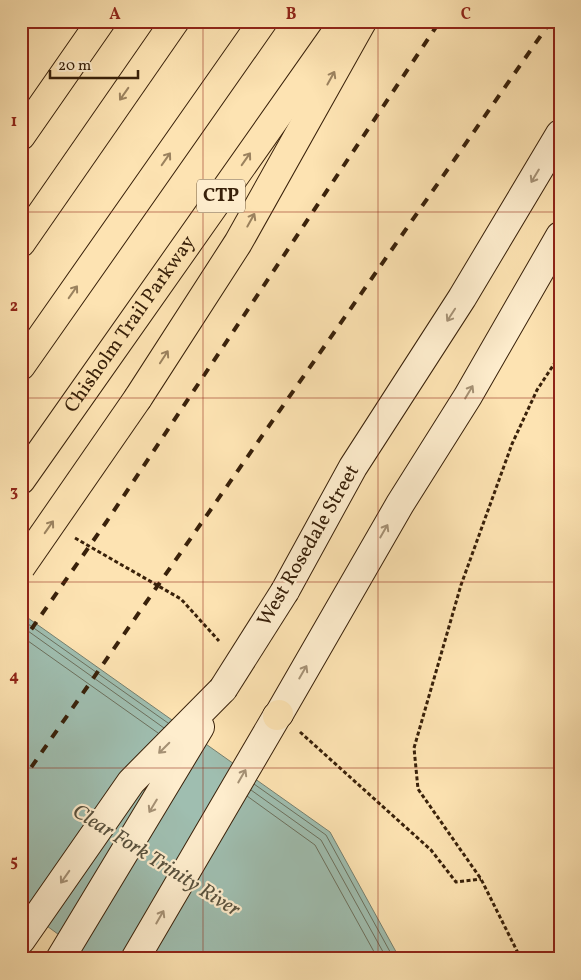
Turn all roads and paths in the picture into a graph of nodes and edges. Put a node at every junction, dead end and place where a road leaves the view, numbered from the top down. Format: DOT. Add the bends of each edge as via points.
graph roads {
  1 [pos="101,21"];
  2 [pos="175,21"];
  3 [pos="263,21"];
  4 [pos="344,21"];
  5 [pos="363,21"];
  6 [pos="560,134"];
  7 [pos="21,136"];
  8 [pos="560,236"];
  9 [pos="21,243"];
  10 [pos="560,355"];
  11 [pos="21,366"];
  12 [pos="21,480"];
  13 [pos="72,535"];
  14 [pos="21,567"];
  15 [pos="223,645"];
  16 [pos="223,689"];
  17 [pos="278,715"];
  18 [pos="481,879"];
  19 [pos="21,940"];
  20 [pos="60,959"];
  21 [pos="135,959"];
  22 [pos="521,959"];
  1 -- 7 [label="highway"];
  2 -- 9 [label="highway, one-way"];
  11 -- 3 [label="highway, one-way"];
  12 -- 4 [label="highway, Chisholm Trail Parkway / CTP, one-way"];
  14 -- 5 [label="highway, one-way, bridge" via="138,398 238,243"];
  6 -- 16 [label="main road, West Rosedale Street, one-way, bridge" via="462,298 353,467 285,591"];
  17 -- 8 [label="main road, one-way"];
  10 -- 18 [label="path" via="537,390 512,444 461,585 414,748 418,789"];
  13 -- 15 [label="path" via="181,599"];
  16 -- 19 [label="main road, one-way" via="131,782"];
  16 -- 20 [label="main road, West Rosedale Street, one-way"];
  17 -- 18 [label="path" via="431,850 456,882"];
  21 -- 17 [label="main road, one-way"];
  18 -- 22 [label="path"];
}
